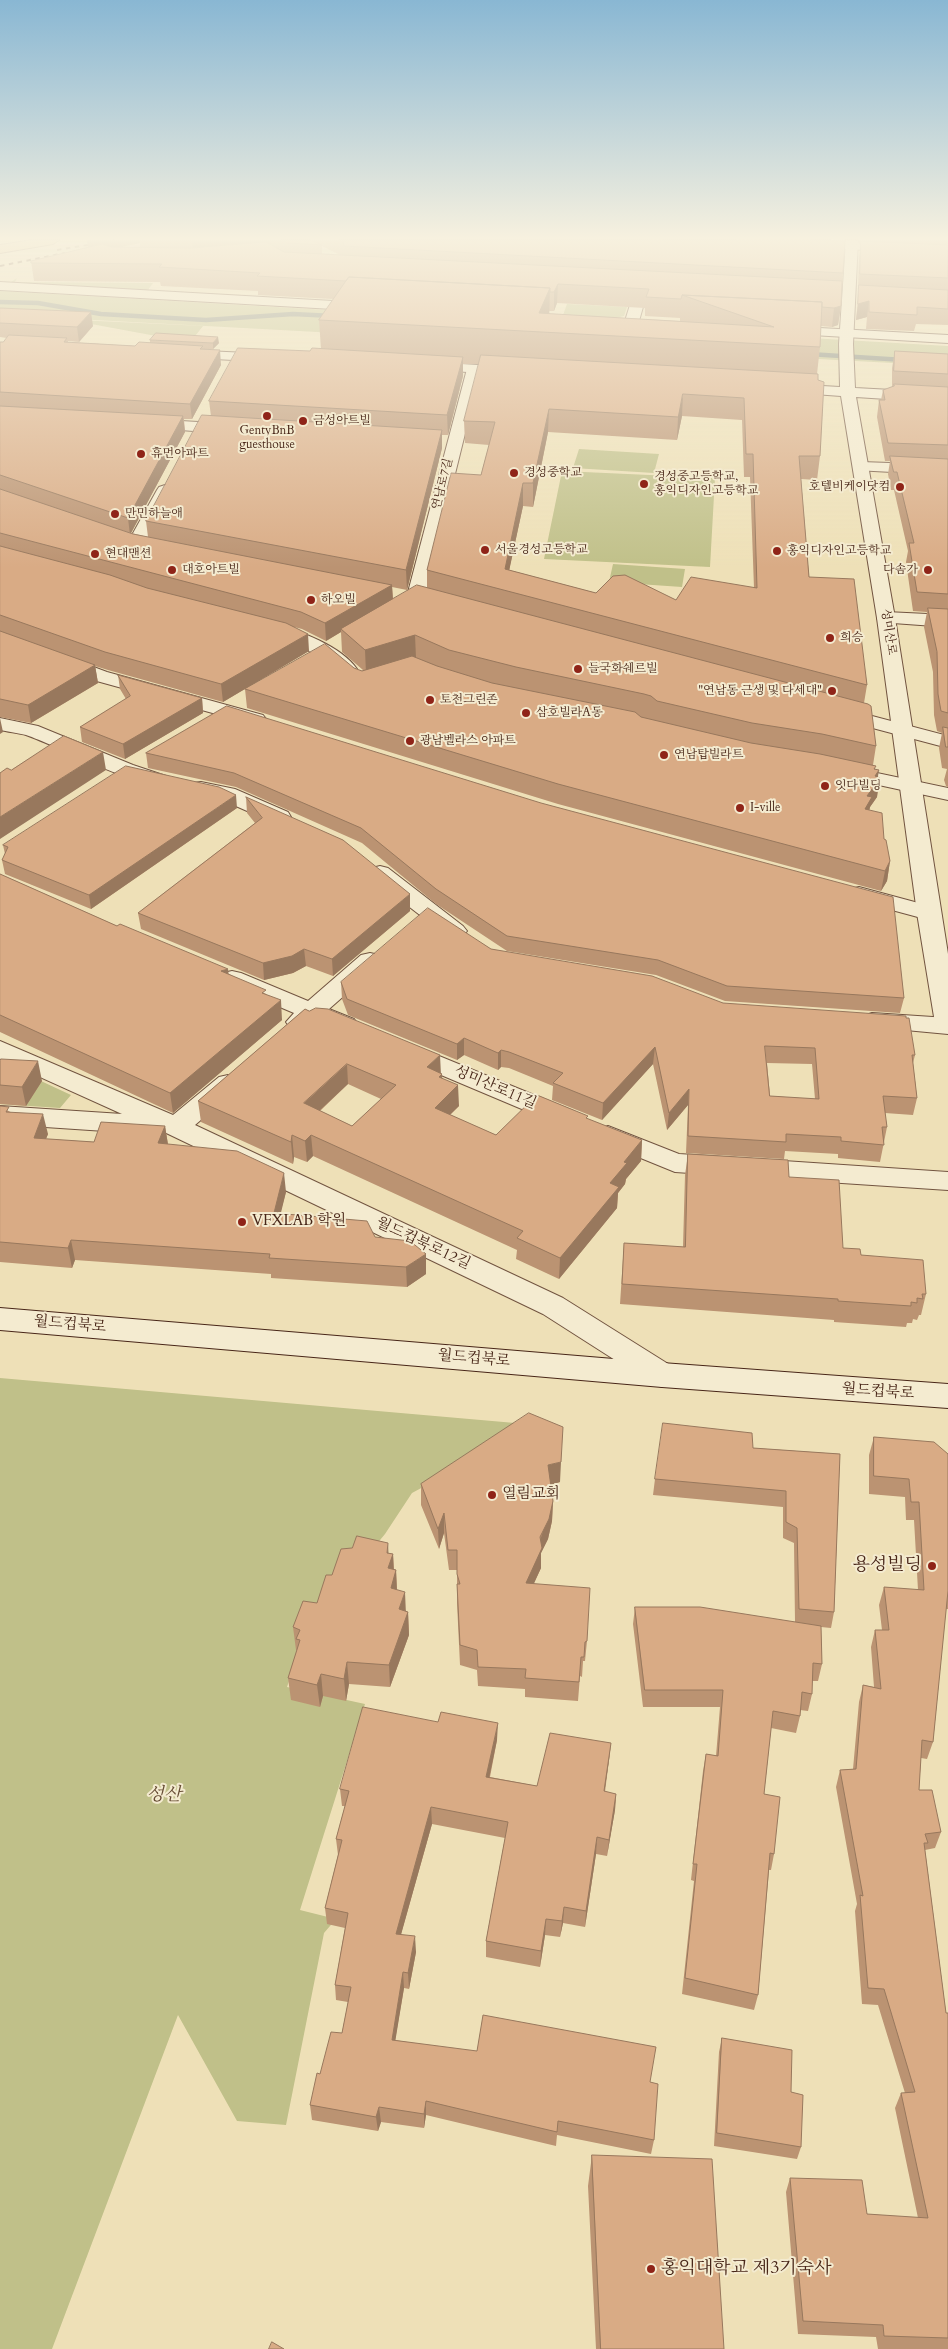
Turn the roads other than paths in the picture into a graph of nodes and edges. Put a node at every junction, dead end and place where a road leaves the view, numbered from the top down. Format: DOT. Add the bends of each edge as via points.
graph roads {
  1 [pos="847,350"];
  2 [pos="167,353"];
  3 [pos="285,358"];
  4 [pos="410,365"];
  5 [pos="474,369"];
  6 [pos="532,372"];
  7 [pos="770,387"];
  8 [pos="848,392"];
  9 [pos="948,398"];
  10 [pos="206,411"];
  11 [pos="128,422"];
  12 [pos="197,427"];
  13 [pos="247,430"];
  14 [pos="189,442"];
  15 [pos="860,467"];
  16 [pos="948,470"];
  17 [pos="173,474"];
  18 [pos="118,538"];
  19 [pos="136,544"];
  20 [pos="154,548"];
  21 [pos="386,594"];
  22 [pos="424,602"];
  23 [pos="886,618"];
  24 [pos="948,621"];
  25 [pos="375,623"];
  26 [pos="259,626"];
  27 [pos="0,638"];
  28 [pos="363,682"];
  29 [pos="251,696"];
  30 [pos="822,709"];
  31 [pos="226,711"];
  32 [pos="0,724"];
  33 [pos="200,726"];
  34 [pos="279,726"];
  35 [pos="903,730"];
  36 [pos="948,742"];
  37 [pos="150,755"];
  38 [pos="828,768"];
  39 [pos="118,774"];
  40 [pos="911,786"];
  41 [pos="948,794"];
  42 [pos="299,826"];
  43 [pos="360,856"];
  44 [pos="841,889"];
  45 [pos="936,918"];
  46 [pos="472,942"];
  47 [pos="384,949"];
  48 [pos="213,970"];
  49 [pos="311,1011"];
  50 [pos="850,1020"];
  51 [pos="948,1025"];
  52 [pos="281,1037"];
  53 [pos="0,1049"];
  54 [pos="244,1069"];
  55 [pos="0,1115"];
  56 [pos="176,1127"];
  57 [pos="948,1181"];
  58 [pos="0,1319"];
  59 [pos="662,1375"];
  60 [pos="948,1396"];
  1 -- 8 [label="street, 성미산로"];
  2 -- 3 [label="street" via="231,364"];
  4 -- 5 [label="street"];
  5 -- 6 [label="street"];
  5 -- 22 [label="street, 연남로7길" via="449,442"];
  7 -- 8 [label="street"];
  8 -- 9 [label="street"];
  8 -- 15 [label="street, 성미산로"];
  10 -- 12 [label="street"];
  11 -- 12 [label="street"];
  12 -- 13 [label="street"];
  12 -- 14 [label="street"];
  15 -- 16 [label="street"];
  15 -- 23 [label="street, 성미산로"];
  17 -- 19 [label="street"];
  18 -- 19 [label="street"];
  19 -- 20 [label="street"];
  21 -- 22 [label="street"];
  22 -- 25 [label="street"];
  23 -- 24 [label="street"];
  23 -- 35 [label="street, 성미산로"];
  26 -- 28 [label="street" via="295,635 327,652"];
  27 -- 31 [label="street" via="100,676"];
  29 -- 31 [label="street"];
  30 -- 35 [label="street"];
  31 -- 33 [label="street"];
  31 -- 34 [label="street"];
  32 -- 39 [label="street" via="31,730"];
  35 -- 36 [label="street"];
  35 -- 40 [label="street, 성미산로"];
  37 -- 39 [label="street"];
  38 -- 40 [label="street"];
  39 -- 42 [label="street" via="227,794"];
  40 -- 41 [label="street"];
  40 -- 45 [label="street, 성미산로"];
  43 -- 46 [label="street" via="420,918"];
  44 -- 45 [label="street"];
  45 -- 51 [label="street, 성미산로"];
  47 -- 49 [label="street"];
  48 -- 49 [label="street, 성미산로11길"];
  49 -- 52 [label="street"];
  49 -- 57 [label="street, 성미산로11길" via="676,1163"];
  50 -- 51 [label="street"];
  53 -- 56 [label="street, 월드컵북로12길"];
  54 -- 56 [label="street"];
  55 -- 56 [label="street"];
  56 -- 59 [label="street, 월드컵북로12길" via="554,1306"];
  58 -- 59 [label="street, 월드컵북로"];
  59 -- 60 [label="street, 월드컵북로"];
}
